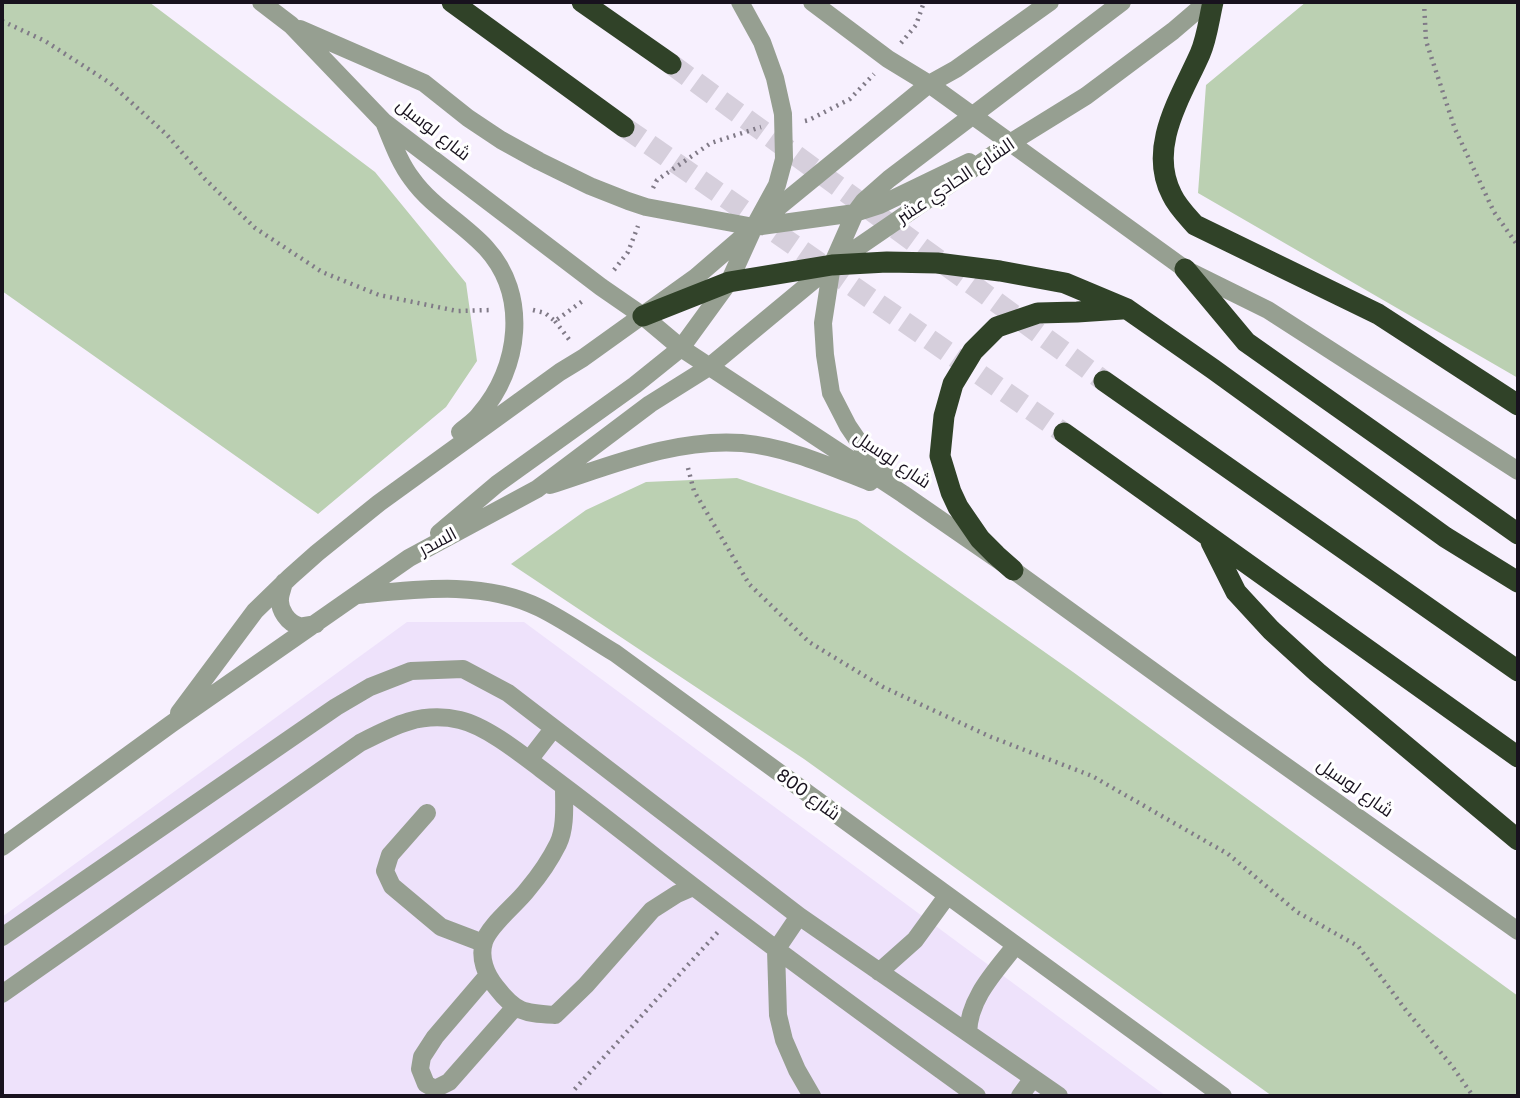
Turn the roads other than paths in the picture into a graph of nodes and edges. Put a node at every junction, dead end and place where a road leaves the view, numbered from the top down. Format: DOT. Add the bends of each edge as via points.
graph roads {
  1 [pos="261,2"];
  2 [pos="452,2"];
  3 [pos="582,2"];
  4 [pos="740,2"];
  5 [pos="812,2"];
  6 [pos="1050,2"];
  7 [pos="1122,2"];
  8 [pos="1208,2"];
  9 [pos="1213,2"];
  10 [pos="291,25"];
  11 [pos="671,64"];
  12 [pos="929,84"];
  13 [pos="971,116"];
  14 [pos="384,122"];
  15 [pos="624,127"];
  16 [pos="1010,143"];
  17 [pos="855,213"];
  18 [pos="754,227"];
  19 [pos="832,265"];
  20 [pos="1185,269"];
  21 [pos="729,282"];
  22 [pos="1127,309"];
  23 [pos="643,316"];
  24 [pos="681,348"];
  25 [pos="709,367"];
  26 [pos="1104,382"];
  27 [pos="1518,405"];
  28 [pos="1064,433"];
  29 [pos="1518,471"];
  30 [pos="537,489"];
  31 [pos="903,494"];
  32 [pos="379,503"];
  33 [pos="1518,534"];
  34 [pos="1208,537"];
  35 [pos="409,558"];
  36 [pos="1013,570"];
  37 [pos="284,582"];
  38 [pos="1518,582"];
  39 [pos="358,595"];
  40 [pos="316,624"];
  41 [pos="1518,671"];
  42 [pos="171,724"];
  43 [pos="553,729"];
  44 [pos="1518,757"];
  45 [pos="529,760"];
  46 [pos="564,786"];
  47 [pos="427,813"];
  48 [pos="1518,839"];
  49 [pos="2,848"];
  50 [pos="694,887"];
  51 [pos="947,896"];
  52 [pos="799,916"];
  53 [pos="1518,931"];
  54 [pos="2,937"];
  55 [pos="483,943"];
  56 [pos="1015,946"];
  57 [pos="776,950"];
  58 [pos="879,972"];
  59 [pos="488,975"];
  60 [pos="2,994"];
  61 [pos="515,1007"];
  62 [pos="968,1033"];
  63 [pos="1033,1078"];
  64 [pos="812,1096"];
  65 [pos="977,1096"];
  66 [pos="1020,1096"];
  67 [pos="1059,1096"];
  68 [pos="1223,1096"];
  1 -- 10 [label="street, شارع لوسيل"];
  2 -- 15 [label="highway"];
  3 -- 11 [label="highway"];
  4 -- 18 [label="street" via="762,42 783,114 784,159 777,185"];
  5 -- 12 [label="street" via="888,60"];
  6 -- 12 [label="street"];
  7 -- 13 [label="street"];
  8 -- 16 [label="street, الشارع الحادي عشر" via="1086,96"];
  9 -- 27 [label="highway" via="1201,51 1167,131 1165,178 1176,202 1195,225 1378,314"];
  10 -- 14 [label="street, شارع لوسيل"];
  10 -- 18 [label="street" via="424,83 501,140 590,186 646,207"];
  12 -- 13 [label="street"];
  12 -- 18 [label="street"];
  13 -- 16 [label="street"];
  13 -- 17 [label="street"];
  14 -- 23 [label="street, شارع لوسيل"];
  14 -- 32 [label="street" via="412,180 466,228 506,276 514,309 514,340 498,388 480,415"];
  16 -- 17 [label="street"];
  16 -- 19 [label="street, الشارع الحادي عشر"];
  16 -- 20 [label="street"];
  17 -- 18 [label="street"];
  17 -- 19 [label="street"];
  18 -- 21 [label="street"];
  18 -- 23 [label="street"];
  19 -- 21 [label="highway"];
  19 -- 22 [label="highway" via="887,262 1000,271 1065,282"];
  19 -- 25 [label="street, الشارع الحادي عشر"];
  19 -- 31 [label="street" via="822,323 831,393 863,448"];
  20 -- 29 [label="street" via="1268,310"];
  20 -- 33 [label="highway" via="1246,342"];
  21 -- 23 [label="highway"];
  21 -- 24 [label="street"];
  22 -- 36 [label="highway" via="1038,313 997,327 973,351 953,384 940,456 951,492 980,539"];
  22 -- 38 [label="highway" via="1445,537"];
  23 -- 24 [label="street, شارع لوسيل"];
  23 -- 32 [label="street, السدر"];
  24 -- 25 [label="street, شارع لوسيل"];
  24 -- 35 [label="street" via="497,484"];
  25 -- 30 [label="street, السدر" via="650,404"];
  25 -- 31 [label="street, شارع لوسيل"];
  26 -- 41 [label="highway"];
  28 -- 34 [label="highway"];
  30 -- 31 [label="street" via="663,449 713,442 771,448"];
  30 -- 35 [label="street, السدر"];
  31 -- 36 [label="street, شارع لوسيل"];
  32 -- 37 [label="street, السدر"];
  34 -- 44 [label="highway"];
  34 -- 48 [label="highway" via="1236,592 1271,630"];
  35 -- 39 [label="street, السدر"];
  36 -- 53 [label="street, شارع لوسيل"];
  37 -- 40 [label="street" via="280,606 285,615 298,626"];
  37 -- 42 [label="street, السدر" via="255,611"];
  39 -- 40 [label="street, السدر"];
  39 -- 51 [label="street, شارع 800" via="442,588 479,590 539,607 615,653"];
  40 -- 42 [label="street, السدر"];
  42 -- 49 [label="street, السدر"];
  43 -- 45 [label="street"];
  43 -- 52 [label="street"];
  43 -- 54 [label="street" via="508,693 463,669 411,671 336,707"];
  45 -- 46 [label="street"];
  45 -- 60 [label="street" via="462,721 427,717 392,727 360,743"];
  46 -- 50 [label="street"];
  46 -- 55 [label="street" via="560,841 529,889"];
  47 -- 55 [label="street" via="390,855 385,871 392,886 441,927"];
  50 -- 57 [label="street"];
  50 -- 61 [label="street" via="652,910 555,1015 526,1013"];
  51 -- 56 [label="street, شارع 800"];
  51 -- 58 [label="street" via="915,940"];
  52 -- 57 [label="street"];
  52 -- 58 [label="street"];
  55 -- 59 [label="street" via="482,960"];
  56 -- 62 [label="street" via="981,991 968,1020"];
  56 -- 68 [label="street, شارع 800"];
  57 -- 64 [label="street" via="778,1015 784,1040"];
  57 -- 65 [label="street"];
  58 -- 62 [label="street"];
  59 -- 61 [label="street"];
  59 -- 61 [label="street" via="422,1057 420,1069 426,1084 435,1089 449,1082"];
  62 -- 63 [label="street"];
  63 -- 66 [label="street"];
  63 -- 67 [label="street"];
}
